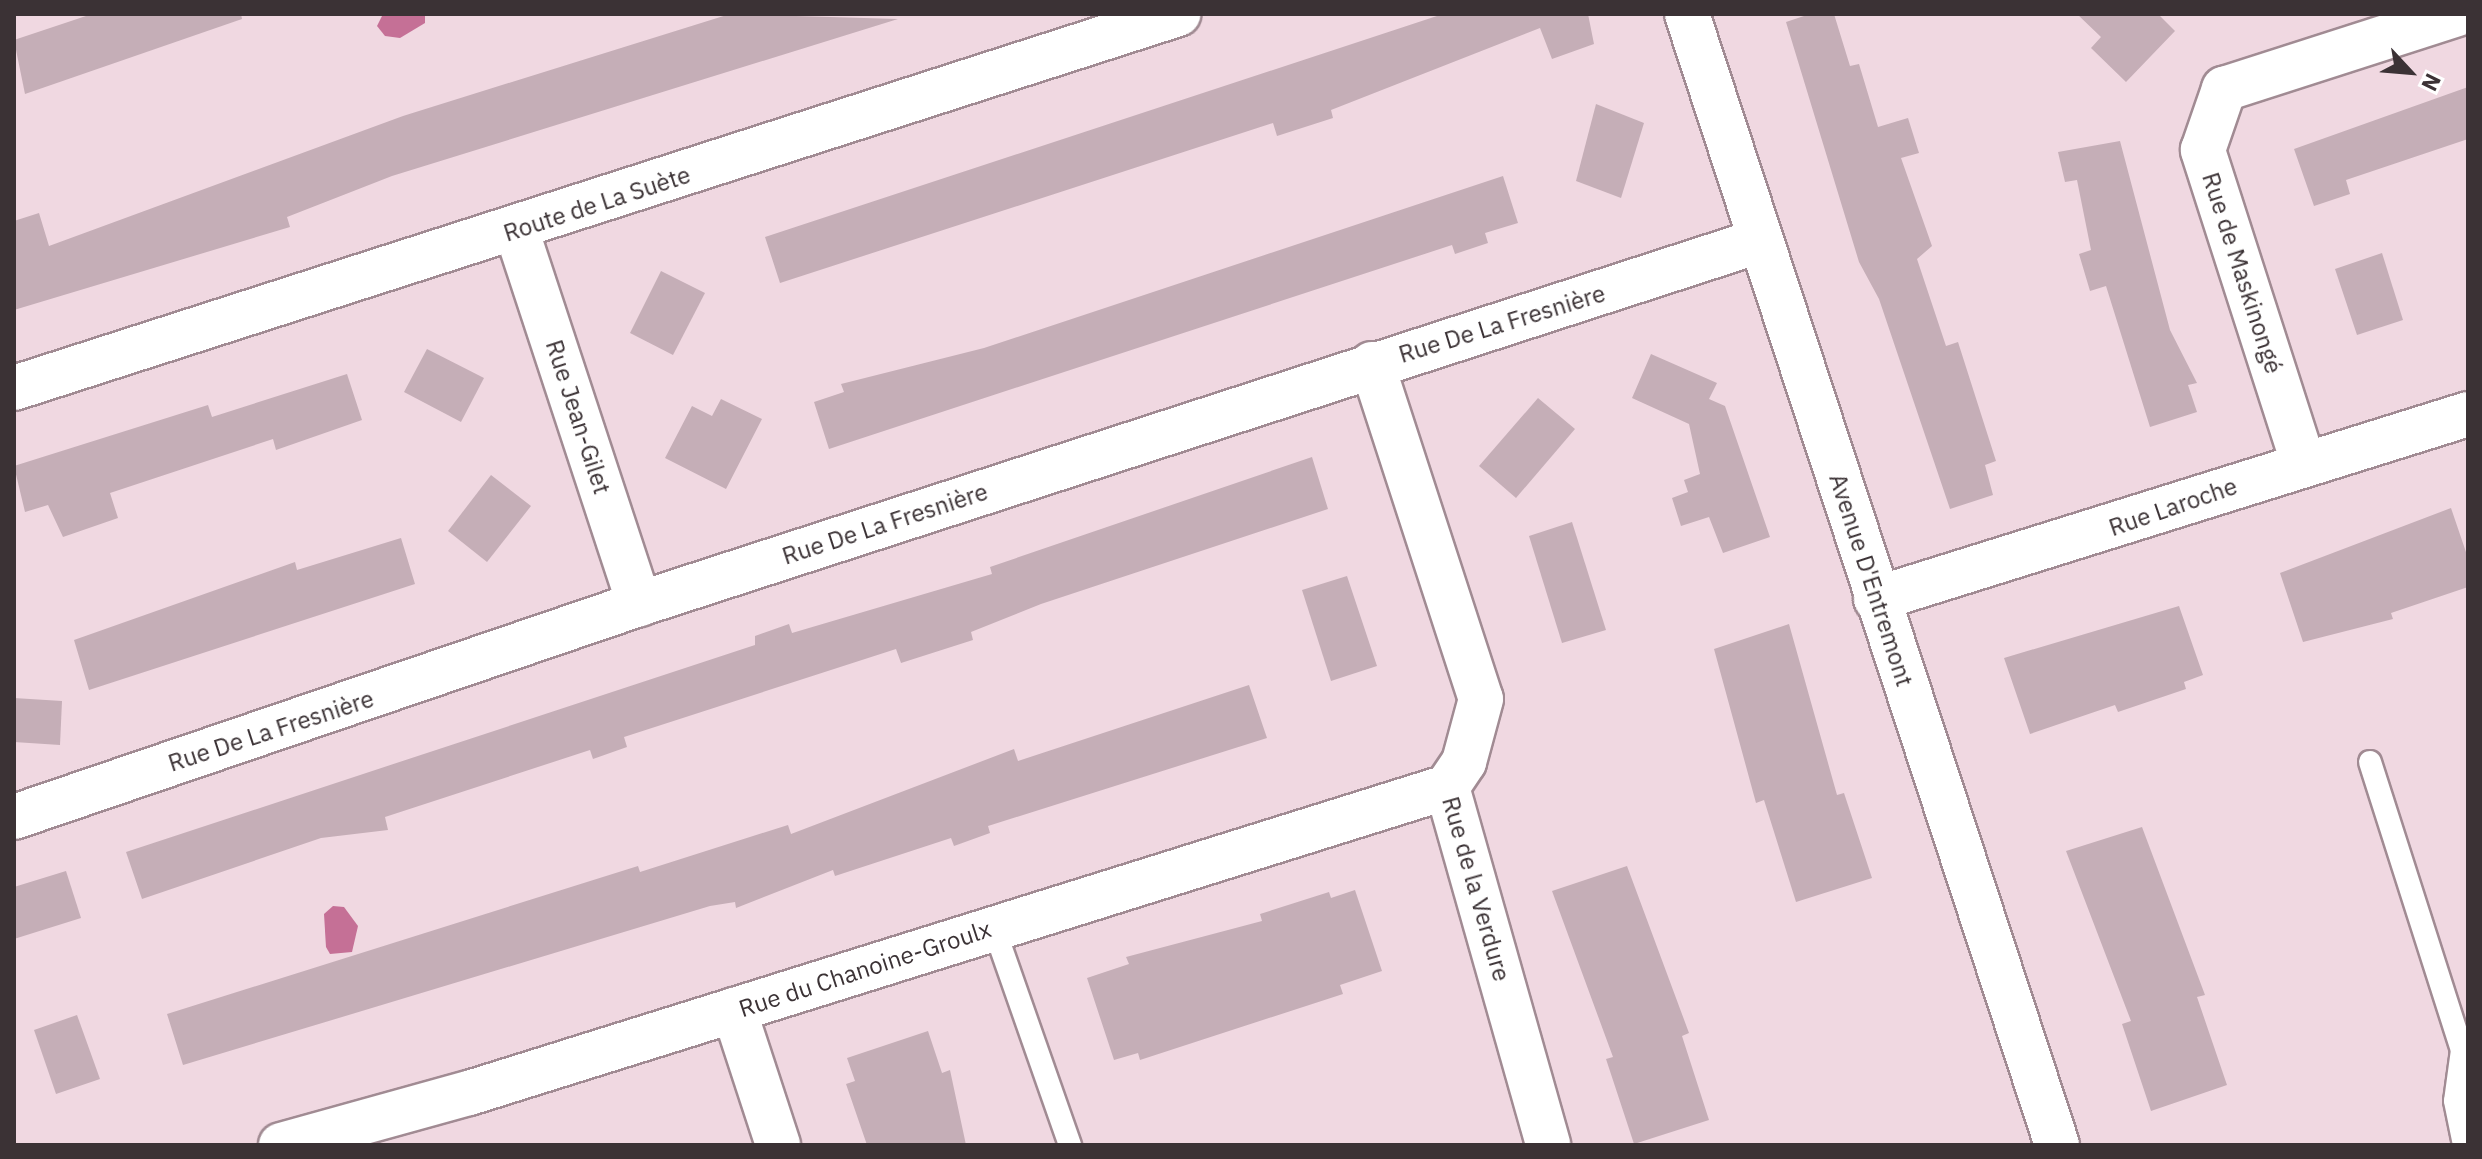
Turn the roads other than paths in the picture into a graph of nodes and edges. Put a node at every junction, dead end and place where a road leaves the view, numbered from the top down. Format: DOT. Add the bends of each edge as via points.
graph roads {
  1 [pos="1178,14"];
  2 [pos="1687,14"];
  3 [pos="2457,14"];
  4 [pos="516,229"];
  5 [pos="1759,241"];
  6 [pos="1372,364"];
  7 [pos="14,388"];
  8 [pos="2468,414"];
  9 [pos="2303,462"];
  10 [pos="1876,599"];
  11 [pos="639,604"];
  12 [pos="2370,762"];
  13 [pos="1447,787"];
  14 [pos="14,817"];
  15 [pos="994,928"];
  16 [pos="734,1010"];
  17 [pos="2465,1049"];
  18 [pos="281,1145"];
  19 [pos="778,1145"];
  20 [pos="1070,1145"];
  21 [pos="1548,1145"];
  22 [pos="2057,1145"];
  23 [pos="2464,1145"];
  1 -- 4 [label="street, Route de La Suète"];
  2 -- 5 [label="street, Avenue D'Entremont"];
  3 -- 9 [label="street, Rue de Maskinongé" via="2224,89 2203,150"];
  4 -- 7 [label="street, Route de La Suète"];
  4 -- 11 [label="street, Rue Jean-Gilet"];
  5 -- 6 [label="street, Rue De La Fresnière"];
  5 -- 10 [label="street, Avenue D'Entremont"];
  6 -- 11 [label="street, Rue De La Fresnière"];
  6 -- 13 [label="street, Rue de la Verdure" via="1481,699 1464,762"];
  8 -- 9 [label="street, Rue Laroche"];
  9 -- 10 [label="street, Rue Laroche" via="2155,516"];
  10 -- 22 [label="street, Avenue D'Entremont"];
  11 -- 14 [label="street, Rue De La Fresnière"];
  12 -- 17 [label="lane"];
  13 -- 15 [label="street, Rue du Chanoine-Groulx"];
  13 -- 21 [label="street, Rue de la Verdure"];
  15 -- 16 [label="street, Rue du Chanoine-Groulx"];
  15 -- 20 [label="lane"];
  16 -- 18 [label="street, Rue du Chanoine-Groulx"];
  16 -- 19 [label="street"];
  17 -- 23 [label="lane" via="2455,1101"];
}
